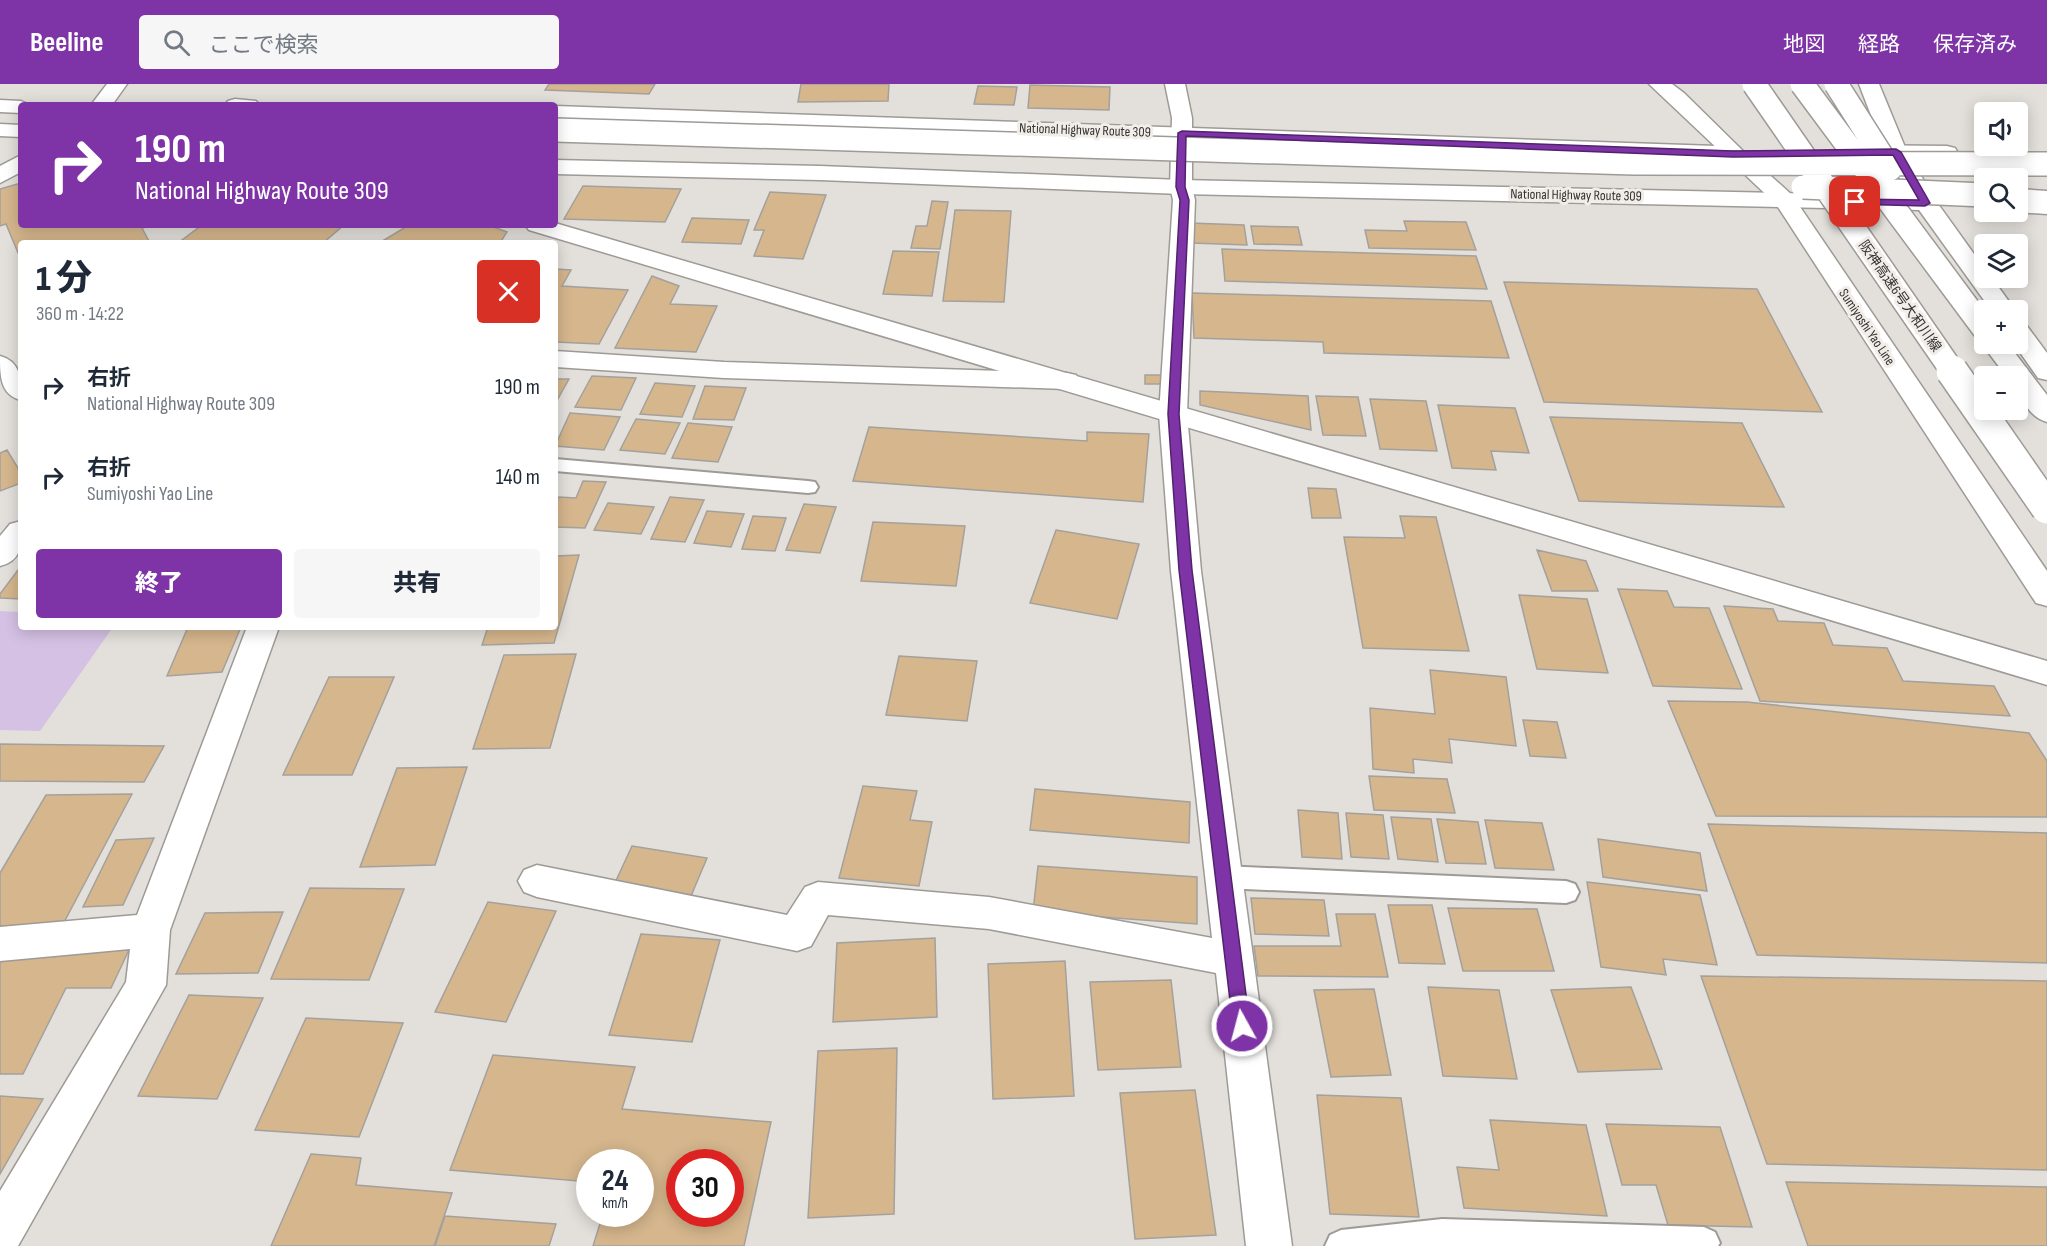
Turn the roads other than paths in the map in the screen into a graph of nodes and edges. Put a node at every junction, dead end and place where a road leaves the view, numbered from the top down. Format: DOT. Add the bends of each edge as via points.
graph roads {
  1 [pos="117,84"];
  2 [pos="1175,84"];
  3 [pos="1659,84"];
  4 [pos="1754,84"];
  5 [pos="1802,84"];
  6 [pos="1836,84"];
  7 [pos="1869,84"];
  8 [pos="103,102"];
  9 [pos="0,106"];
  10 [pos="18,107"];
  11 [pos="558,112"];
  12 [pos="0,130"];
  13 [pos="558,130"];
  14 [pos="18,131"];
  15 [pos="1182,133"];
  16 [pos="558,144"];
  17 [pos="1896,152"];
  18 [pos="1733,154"];
  19 [pos="2047,156"];
  20 [pos="18,164"];
  21 [pos="2047,164"];
  22 [pos="558,168"];
  23 [pos="0,176"];
  24 [pos="1180,187"];
  25 [pos="1974,195"];
  26 [pos="2028,197"];
  27 [pos="2047,198"];
  28 [pos="1784,200"];
  29 [pos="1925,203"];
  30 [pos="1974,205"];
  31 [pos="2028,206"];
  32 [pos="2047,207"];
  33 [pos="547,228"];
  34 [pos="1981,300"];
  35 [pos="1996,300"];
  36 [pos="1974,316"];
  37 [pos="2028,345"];
  38 [pos="2002,354"];
  39 [pos="2020,354"];
  40 [pos="558,359"];
  41 [pos="0,364"];
  42 [pos="2047,372"];
  43 [pos="1067,381"];
  44 [pos="18,388"];
  45 [pos="2047,390"];
  46 [pos="1173,414"];
  47 [pos="2047,414"];
  48 [pos="558,465"];
  49 [pos="808,487"];
  50 [pos="2047,508"];
  51 [pos="0,522"];
  52 [pos="18,522"];
  53 [pos="18,535"];
  54 [pos="0,556"];
  55 [pos="2047,595"];
  56 [pos="263,630"];
  57 [pos="2047,673"];
  58 [pos="1223,877"];
  59 [pos="537,881"];
  60 [pos="1566,892"];
  61 [pos="151,930"];
  62 [pos="0,944"];
  63 [pos="1234,959"];
  64 [pos="0,1234"];
  65 [pos="1704,1243"];
  66 [pos="1269,1246"];
  67 [pos="1341,1246"];
  1 -- 8 [label="main road"];
  2 -- 15 [label="main road"];
  3 -- 18 [label="main road, Sumiyoshi Yao Line"];
  4 -- 50 [label="main road, 阪神高速6号大和川線, bridge"];
  5 -- 36 [label="main road, bridge"];
  6 -- 34 [label="main road, bridge" via="1923,221"];
  7 -- 17 [label="main road"];
  9 -- 10 [label="main road"];
  11 -- 15 [label="main road, National Highway Route 309"];
  12 -- 14 [label="main road"];
  13 -- 21 [label="main road, bridge" via="1634,163"];
  15 -- 18 [label="main road, National Highway Route 309"];
  15 -- 24 [label="main road"];
  16 -- 25 [label="main road, bridge" via="1640,179"];
  17 -- 18 [label="main road, National Highway Route 309"];
  17 -- 19 [label="main road, National Highway Route 309"];
  17 -- 29 [label="main road"];
  18 -- 28 [label="main road, Sumiyoshi Yao Line"];
  20 -- 23 [label="main road"];
  22 -- 24 [label="main road, National Highway Route 309" via="820,173"];
  24 -- 28 [label="main road, National Highway Route 309"];
  24 -- 46 [label="main road" via="1184,200"];
  26 -- 27 [label="main road"];
  28 -- 29 [label="main road, National Highway Route 309"];
  28 -- 55 [label="main road, Sumiyoshi Yao Line"];
  29 -- 30 [label="main road, National Highway Route 309"];
  29 -- 35 [label="main road"];
  31 -- 32 [label="main road"];
  33 -- 43 [label="main road"];
  37 -- 42 [label="main road"];
  38 -- 47 [label="main road"];
  39 -- 45 [label="main road"];
  40 -- 43 [label="main road" via="724,370"];
  41 -- 44 [label="main road"];
  43 -- 46 [label="main road"];
  46 -- 57 [label="main road"];
  46 -- 58 [label="main road" via="1186,570"];
  48 -- 49 [label="lane"];
  51 -- 52 [label="main road"];
  53 -- 54 [label="main road"];
  56 -- 61 [label="main road"];
  58 -- 60 [label="lane"];
  58 -- 63 [label="main road"];
  59 -- 63 [label="main road" via="797,934 818,898 989,913"];
  61 -- 62 [label="main road"];
  61 -- 64 [label="main road" via="146,985"];
  63 -- 66 [label="main road"];
  65 -- 67 [label="lane" via="1442,1235"];
}
